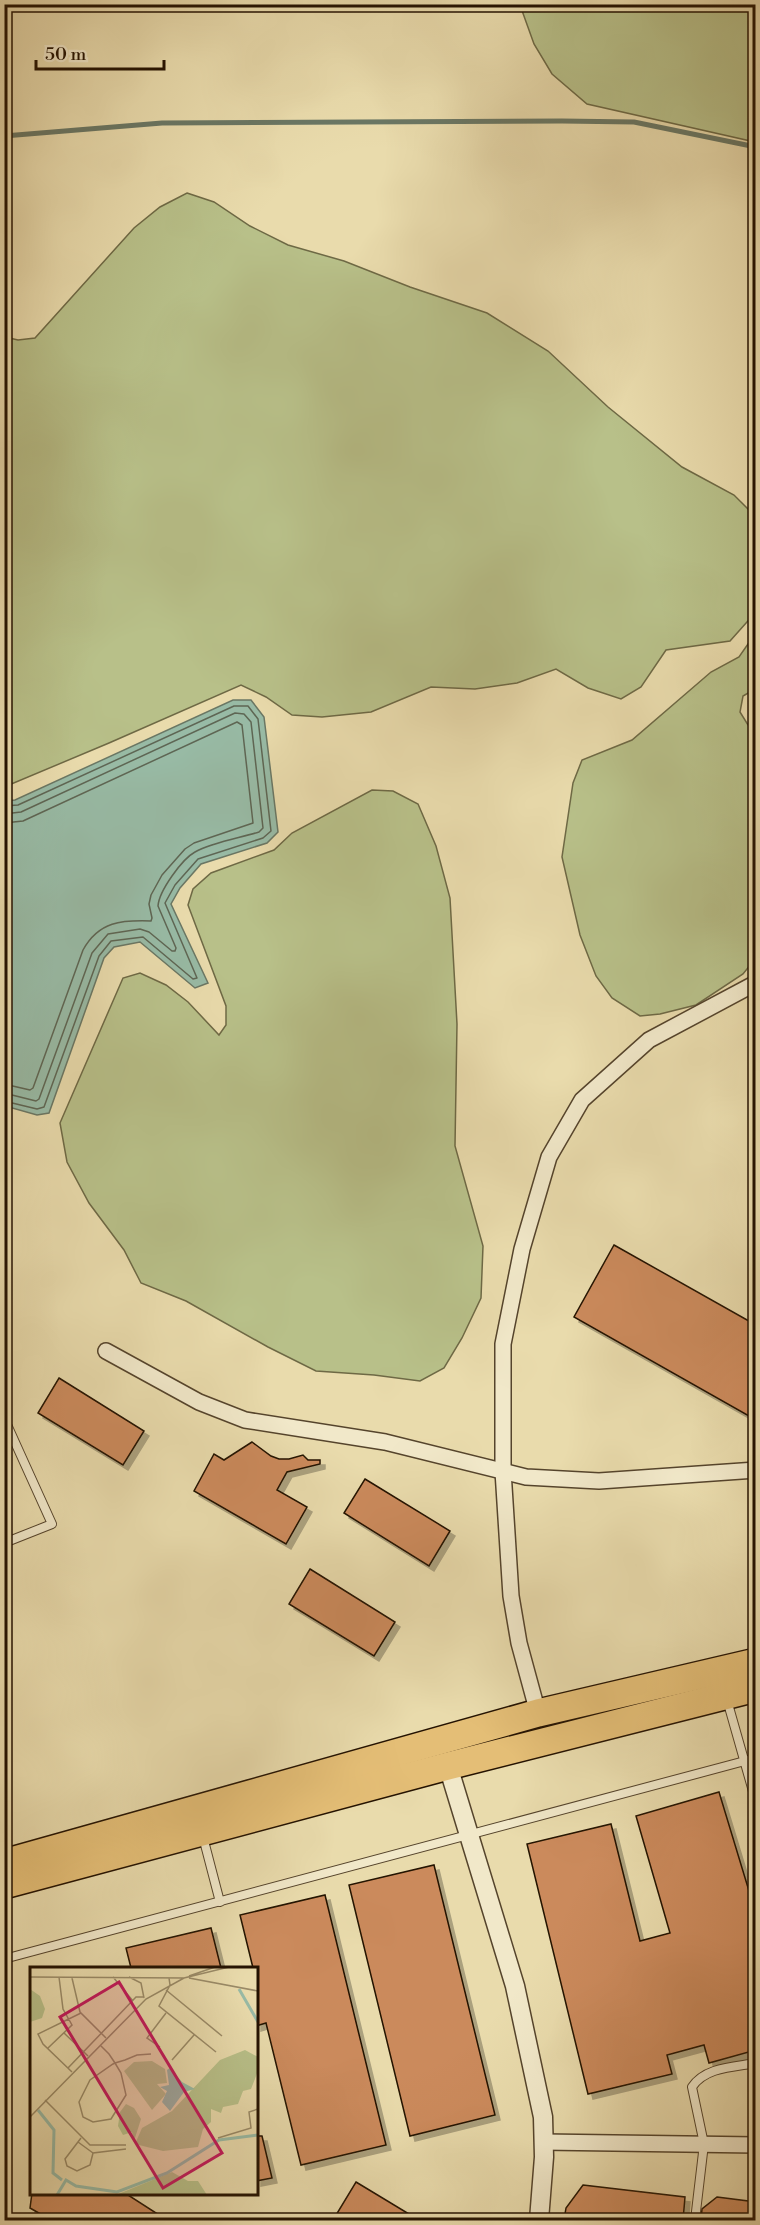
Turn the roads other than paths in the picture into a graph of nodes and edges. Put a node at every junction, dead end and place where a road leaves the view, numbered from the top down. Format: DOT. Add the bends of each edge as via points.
graph roads {
  1 [pos="756,983"];
  2 [pos="106,1351"];
  3 [pos="4,1418"];
  4 [pos="756,1470"];
  5 [pos="503,1471"];
  6 [pos="4,1543"];
  7 [pos="756,1662"];
  8 [pos="756,1688"];
  9 [pos="726,1695"];
  10 [pos="538,1713"];
  11 [pos="756,1758"];
  12 [pos="744,1761"];
  13 [pos="448,1766"];
  14 [pos="756,1802"];
  15 [pos="202,1832"];
  16 [pos="470,1835"];
  17 [pos="4,1863"];
  18 [pos="4,1885"];
  19 [pos="220,1902"];
  20 [pos="4,1959"];
  21 [pos="756,2063"];
  22 [pos="543,2142"];
  23 [pos="704,2144"];
  24 [pos="756,2145"];
  25 [pos="4,2215"];
  26 [pos="8,2220"];
  27 [pos="538,2220"];
  28 [pos="695,2220"];
  1 -- 5 [label="street" via="649,1040 582,1100 549,1157 522,1249 503,1344"];
  2 -- 5 [label="street" via="199,1402 245,1420 385,1442"];
  3 -- 6 [label="lane" via="52,1524"];
  4 -- 5 [label="street" via="599,1481 526,1477"];
  5 -- 10 [label="street" via="511,1596"];
  7 -- 10 [label="highway"];
  8 -- 9 [label="highway"];
  9 -- 12 [label="lane"];
  9 -- 13 [label="highway"];
  10 -- 17 [label="highway"];
  11 -- 12 [label="lane"];
  12 -- 14 [label="lane"];
  12 -- 16 [label="lane"];
  13 -- 15 [label="highway"];
  13 -- 16 [label="street"];
  15 -- 18 [label="highway"];
  15 -- 19 [label="lane"];
  16 -- 19 [label="lane"];
  16 -- 22 [label="street" via="515,1986 543,2116"];
  19 -- 20 [label="lane"];
  21 -- 23 [label="lane" via="708,2073 692,2087"];
  22 -- 23 [label="street"];
  22 -- 27 [label="street"];
  23 -- 24 [label="street"];
  23 -- 28 [label="lane"];
  25 -- 26 [label="lane"];
}
